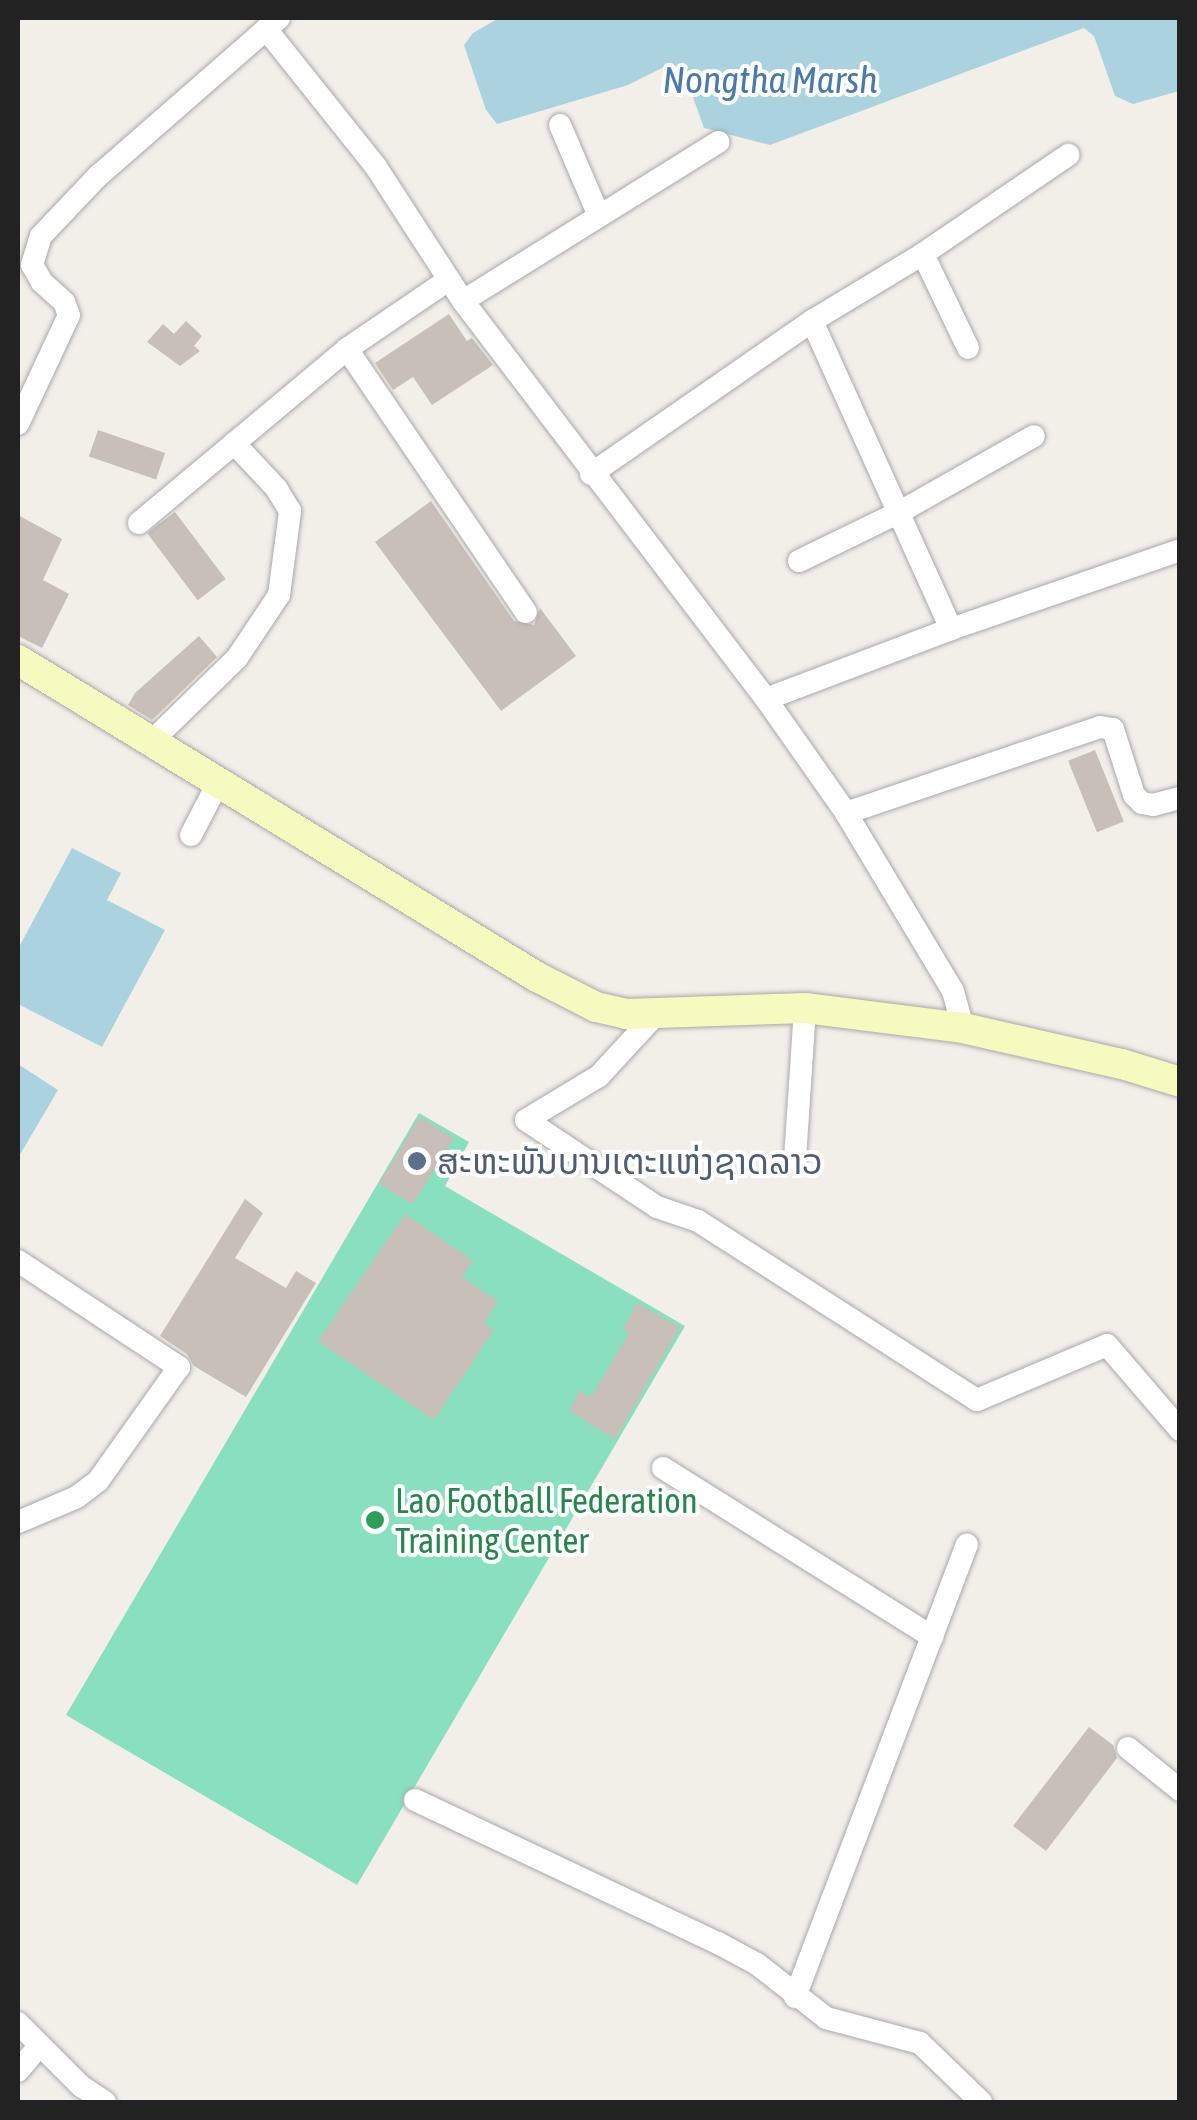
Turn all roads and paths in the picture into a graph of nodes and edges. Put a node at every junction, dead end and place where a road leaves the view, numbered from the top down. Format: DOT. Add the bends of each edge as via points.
graph roads {
  1 [pos="273,23"];
  2 [pos="560,125"];
  3 [pos="718,142"];
  4 [pos="1068,155"];
  5 [pos="599,216"];
  6 [pos="923,254"];
  7 [pos="448,280"];
  8 [pos="463,300"];
  9 [pos="812,321"];
  10 [pos="968,348"];
  11 [pos="347,349"];
  12 [pos="18,424"];
  13 [pos="1034,436"];
  14 [pos="234,443"];
  15 [pos="591,474"];
  16 [pos="898,513"];
  17 [pos="139,522"];
  18 [pos="1180,550"];
  19 [pos="799,561"];
  20 [pos="526,612"];
  21 [pos="951,629"];
  22 [pos="18,660"];
  23 [pos="766,700"];
  24 [pos="151,742"];
  25 [pos="218,782"];
  26 [pos="1180,798"];
  27 [pos="846,813"];
  28 [pos="191,835"];
  29 [pos="805,1008"];
  30 [pos="658,1013"];
  31 [pos="963,1028"];
  32 [pos="1180,1082"];
  33 [pos="796,1159"];
  34 [pos="18,1261"];
  35 [pos="1180,1430"];
  36 [pos="663,1468"];
  37 [pos="18,1522"];
  38 [pos="967,1546"];
  39 [pos="932,1637"];
  40 [pos="1128,1748"];
  41 [pos="1180,1790"];
  42 [pos="416,1800"];
  43 [pos="795,1997"];
  44 [pos="18,2023"];
  45 [pos="40,2046"];
  46 [pos="18,2071"];
  47 [pos="105,2102"];
  48 [pos="981,2102"];
  1 -- 7 [label="street"];
  1 -- 12 [label="street" via="98,176 41,236 32,265 69,315"];
  2 -- 5 [label="street"];
  3 -- 5 [label="street"];
  4 -- 6 [label="street"];
  5 -- 8 [label="street"];
  6 -- 9 [label="street"];
  6 -- 10 [label="street"];
  7 -- 8 [label="street"];
  7 -- 11 [label="street"];
  8 -- 15 [label="street"];
  9 -- 15 [label="street"];
  9 -- 16 [label="street"];
  11 -- 14 [label="street"];
  11 -- 20 [label="street"];
  13 -- 16 [label="street"];
  14 -- 17 [label="street"];
  14 -- 24 [label="street" via="290,511 279,595 237,658"];
  15 -- 23 [label="street"];
  16 -- 19 [label="street"];
  16 -- 21 [label="street"];
  18 -- 21 [label="street"];
  21 -- 23 [label="street"];
  22 -- 24 [label="street"];
  23 -- 27 [label="street"];
  24 -- 25 [label="street"];
  25 -- 28 [label="street"];
  25 -- 30 [label="street" via="536,977 596,1007"];
  26 -- 27 [label="street" via="1142,803 1113,729 1100,726"];
  27 -- 31 [label="street" via="953,991"];
  29 -- 30 [label="street"];
  29 -- 31 [label="street"];
  29 -- 33 [label="street"];
  30 -- 35 [label="street" via="599,1076 526,1120 977,1400 1107,1346"];
  31 -- 32 [label="street"];
  34 -- 37 [label="street" via="180,1367 98,1481 78,1497"];
  36 -- 39 [label="street"];
  38 -- 39 [label="street"];
  39 -- 43 [label="street"];
  40 -- 41 [label="street"];
  42 -- 43 [label="street" via="718,1942"];
  43 -- 48 [label="street" via="826,2018 920,2043"];
  44 -- 45 [label="street"];
  45 -- 46 [label="street"];
  45 -- 47 [label="street"];
}
